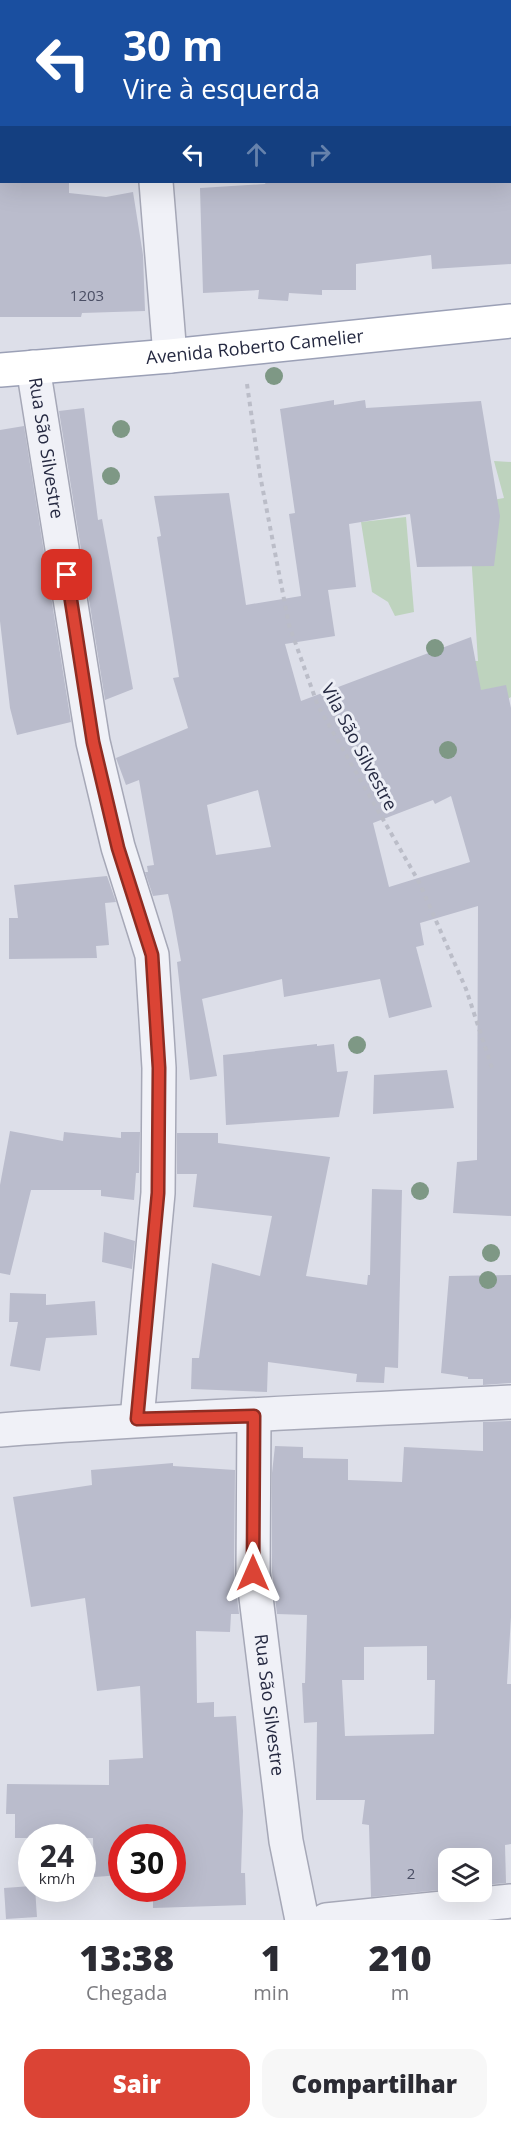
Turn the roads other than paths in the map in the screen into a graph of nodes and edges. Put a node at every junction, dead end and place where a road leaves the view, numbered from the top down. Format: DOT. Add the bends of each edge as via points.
graph roads {
  1 [pos="156,183"];
  2 [pos="511,321"];
  3 [pos="170,356"];
  4 [pos="33,367"];
  5 [pos="0,370"];
  6 [pos="511,1402"];
  7 [pos="254,1416"];
  8 [pos="137,1419"];
  9 [pos="0,1430"];
  10 [pos="511,1901"];
  11 [pos="302,1920"];
  12 [pos="326,1920"];
  1 -- 3 [label="street"];
  2 -- 3 [label="main road, Avenida Roberto Camelier"];
  3 -- 4 [label="main road, Avenida Roberto Camelier"];
  4 -- 5 [label="main road, Avenida Roberto Camelier"];
  4 -- 8 [label="street, Rua São Silvestre" via="93,742 118,848 152,955 159,1068 158,1193"];
  6 -- 7 [label="street"];
  7 -- 8 [label="street"];
  7 -- 11 [label="street, Rua São Silvestre" via="253,1573 286,1841"];
  8 -- 9 [label="street"];
  10 -- 12 [label="street"];
}
